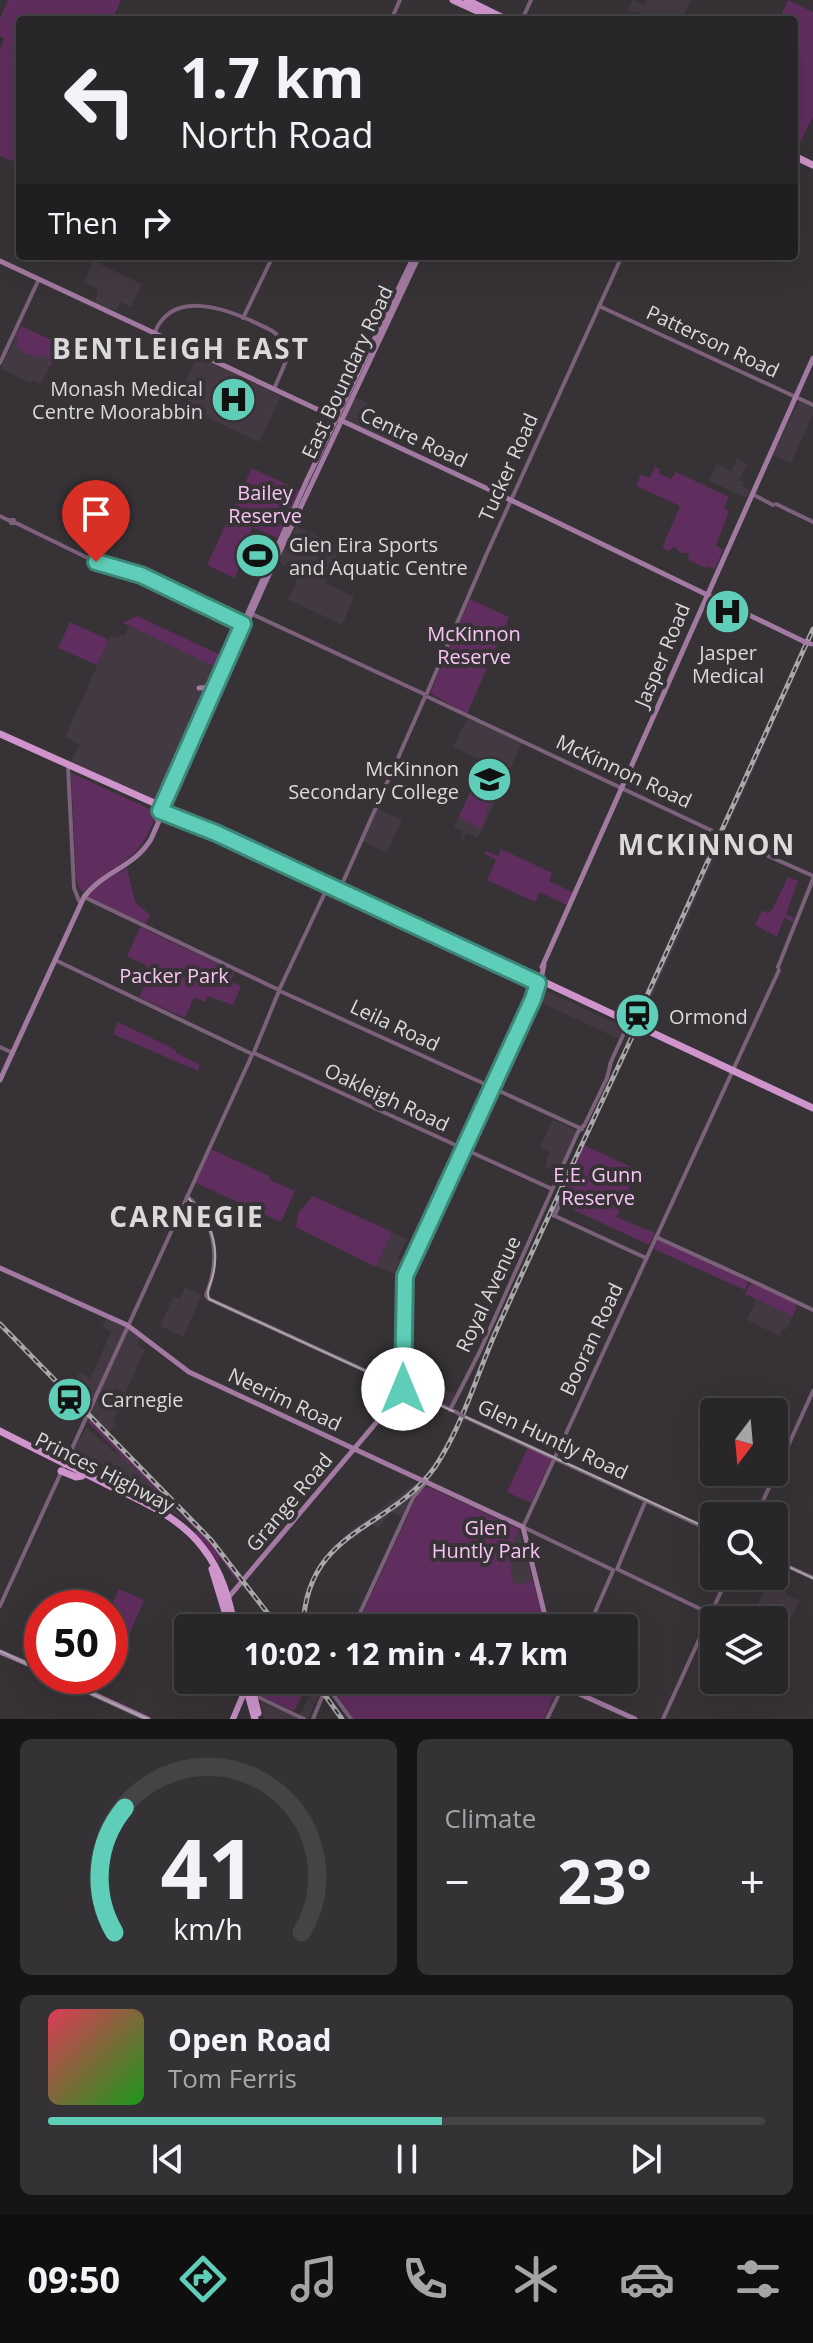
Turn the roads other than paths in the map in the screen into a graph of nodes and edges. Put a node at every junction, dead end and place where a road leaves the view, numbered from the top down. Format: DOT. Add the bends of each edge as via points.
graph roads {
  1 [pos="453,0"];
  2 [pos="467,0"];
  3 [pos="488,16"];
  4 [pos="499,16"];
  5 [pos="271,260"];
  6 [pos="414,260"];
  7 [pos="620,260"];
  8 [pos="0,261"];
  9 [pos="42,280"];
  10 [pos="599,306"];
  11 [pos="243,318"];
  12 [pos="155,332"];
  13 [pos="377,339"];
  14 [pos="813,358"];
  15 [pos="0,363"];
  16 [pos="274,389"];
  17 [pos="796,397"];
  18 [pos="813,405"];
  19 [pos="343,406"];
  20 [pos="338,421"];
  21 [pos="752,494"];
  22 [pos="511,500"];
  23 [pos="0,516"];
  24 [pos="813,522"];
  25 [pos="706,594"];
  26 [pos="247,620"];
  27 [pos="810,644"];
  28 [pos="214,687"];
  29 [pos="426,695"];
  30 [pos="206,705"];
  31 [pos="0,734"];
  32 [pos="70,767"];
  33 [pos="622,788"];
  34 [pos="162,812"];
  35 [pos="812,878"];
  36 [pos="329,884"];
  37 [pos="340,889"];
  38 [pos="83,897"];
  39 [pos="363,900"];
  40 [pos="54,960"];
  41 [pos="540,977"];
  42 [pos="281,990"];
  43 [pos="627,1027"];
  44 [pos="0,1047"];
  45 [pos="13,1053"];
  46 [pos="252,1053"];
  47 [pos="732,1072"];
  48 [pos="0,1080"];
  49 [pos="492,1088"];
  50 [pos="813,1110"];
  51 [pos="581,1129"];
  52 [pos="464,1149"];
  53 [pos="553,1196"];
  54 [pos="186,1197"];
  55 [pos="656,1237"];
  56 [pos="646,1258"];
  57 [pos="0,1268"];
  58 [pos="813,1310"];
  59 [pos="127,1325"];
  60 [pos="403,1388"];
  61 [pos="813,1391"];
  62 [pos="453,1411"];
  63 [pos="0,1433"];
  64 [pos="354,1449"];
  65 [pos="555,1458"];
  66 [pos="64,1465"];
  67 [pos="423,1481"];
  68 [pos="646,1500"];
  69 [pos="762,1502"];
  70 [pos="700,1525"];
  71 [pos="523,1527"];
  72 [pos="788,1566"];
  73 [pos="615,1570"];
  74 [pos="813,1578"];
  75 [pos="216,1580"];
  76 [pos="231,1596"];
  77 [pos="0,1606"];
  78 [pos="700,1609"];
  79 [pos="228,1614"];
  80 [pos="231,1614"];
  81 [pos="359,1614"];
  82 [pos="545,1614"];
  83 [pos="595,1614"];
  84 [pos="700,1638"];
  85 [pos="0,1651"];
  86 [pos="24,1662"];
  87 [pos="93,1694"];
  88 [pos="323,1694"];
  89 [pos="557,1694"];
  90 [pos="582,1694"];
  91 [pos="334,1695"];
  92 [pos="250,1696"];
  93 [pos="322,1697"];
  94 [pos="309,1718"];
  95 [pos="148,1719"];
  96 [pos="233,1719"];
  97 [pos="258,1719"];
  98 [pos="351,1719"];
  99 [pos="547,1719"];
  100 [pos="635,1719"];
  101 [pos="663,1719"];
  1 -- 3 [label="highway"];
  2 -- 4 [label="highway"];
  5 -- 11 [label="street"];
  6 -- 13 [label="main road, East Boundary Road"];
  7 -- 10 [label="street, Tucker Road"];
  8 -- 9 [label="main road, Centre Road"];
  9 -- 12 [label="main road, Centre Road"];
  9 -- 15 [label="street"];
  10 -- 17 [label="street, Patterson Road"];
  10 -- 22 [label="street, Tucker Road"];
  11 -- 12 [label="street" via="200,306 166,315"];
  11 -- 16 [label="street" via="277,335 285,356"];
  12 -- 16 [label="main road, Centre Road"];
  13 -- 19 [label="main road, East Boundary Road"];
  13 -- 19 [label="main road, East Boundary Road"];
  14 -- 17 [label="main road, Jasper Road"];
  16 -- 20 [label="main road, Centre Road"];
  17 -- 18 [label="street, Patterson Road"];
  17 -- 21 [label="main road, Jasper Road"];
  19 -- 20 [label="main road, East Boundary Road"];
  20 -- 22 [label="main road, Centre Road"];
  20 -- 26 [label="main road, East Boundary Road"];
  21 -- 24 [label="street"];
  21 -- 25 [label="main road, Jasper Road"];
  22 -- 25 [label="main road, Centre Road"];
  22 -- 29 [label="street, Tucker Road"];
  23 -- 26 [label="street, McKinnon Road"];
  25 -- 27 [label="main road, Centre Road"];
  25 -- 33 [label="main road, Jasper Road"];
  26 -- 28 [label="main road, East Boundary Road"];
  26 -- 29 [label="street, McKinnon Road"];
  26 -- 34 [label="main road, East Boundary Road"];
  28 -- 30 [label="main road, East Boundary Road"];
  28 -- 30 [label="main road" via="203,690"];
  29 -- 33 [label="street, McKinnon Road"];
  29 -- 37 [label="street, Tucker Road"];
  30 -- 34 [label="main road, East Boundary Road"];
  31 -- 32 [label="highway"];
  32 -- 34 [label="highway"];
  32 -- 38 [label="street, Leila Road" via="66,768 74,884"];
  33 -- 35 [label="street, McKinnon Road"];
  33 -- 41 [label="main road, Jasper Road"];
  34 -- 36 [label="highway"];
  34 -- 38 [label="main road" via="139,856"];
  35 -- 47 [label="street, Booran Road"];
  36 -- 37 [label="highway"];
  36 -- 42 [label="street"];
  37 -- 39 [label="highway"];
  38 -- 40 [label="main road"];
  38 -- 42 [label="street, Leila Road"];
  39 -- 41 [label="highway"];
  39 -- 41 [label="highway"];
  40 -- 45 [label="main road"];
  40 -- 46 [label="street, Oakleigh Road"];
  41 -- 43 [label="highway"];
  41 -- 49 [label="main road"];
  42 -- 46 [label="street"];
  42 -- 49 [label="street, Leila Road"];
  43 -- 47 [label="highway"];
  43 -- 51 [label="street"];
  44 -- 45 [label="street"];
  45 -- 48 [label="main road"];
  46 -- 52 [label="street, Oakleigh Road"];
  46 -- 54 [label="street"];
  47 -- 50 [label="highway"];
  47 -- 55 [label="street, Booran Road"];
  49 -- 51 [label="street, Leila Road"];
  49 -- 52 [label="main road"];
  51 -- 53 [label="street"];
  52 -- 53 [label="street, Oakleigh Road"];
  52 -- 60 [label="main road" via="404,1279"];
  53 -- 56 [label="street" via="554,1216"];
  53 -- 62 [label="street, Royal Avenue"];
  54 -- 59 [label="street"];
  54 -- 60 [label="street, Glen Huntly Road" via="213,1239 215,1259 206,1295 210,1299"];
  55 -- 56 [label="street, Booran Road"];
  55 -- 58 [label="street"];
  56 -- 65 [label="street, Booran Road"];
  57 -- 59 [label="main road, Neerim Road"];
  59 -- 64 [label="main road, Neerim Road" via="189,1372"];
  59 -- 66 [label="street"];
  60 -- 62 [label="street, Glen Huntly Road"];
  60 -- 64 [label="main road, Grange Road"];
  61 -- 69 [label="street"];
  62 -- 65 [label="street, Glen Huntly Road, bridge"];
  63 -- 66 [label="highway, Princes Highway"];
  63 -- 66 [label="highway, Princes Highway"];
  64 -- 67 [label="main road, Neerim Road"];
  64 -- 76 [label="main road, Grange Road"];
  65 -- 68 [label="street, Glen Huntly Road"];
  65 -- 71 [label="street, Booran Road"];
  66 -- 75 [label="highway, Princes Highway" via="76,1477 179,1529 204,1556"];
  66 -- 76 [label="highway, Princes Highway" via="178,1523 208,1554"];
  66 -- 77 [label="street"];
  67 -- 71 [label="main road, Neerim Road"];
  67 -- 81 [label="street"];
  68 -- 70 [label="street, Glen Huntly Road"];
  68 -- 73 [label="street"];
  71 -- 73 [label="street, Neerim Road"];
  71 -- 82 [label="main road"];
  72 -- 74 [label="street"];
  73 -- 78 [label="street, Neerim Road"];
  73 -- 83 [label="street"];
  75 -- 76 [label="highway"];
  75 -- 79 [label="highway, Princes Highway"];
  76 -- 80 [label="highway, Princes Highway" via="226,1603"];
  84 -- 101 [label="street"];
  85 -- 86 [label="main road"];
  87 -- 95 [label="main road"];
  88 -- 93 [label="street"];
  89 -- 99 [label="street"];
  90 -- 100 [label="main road"];
  91 -- 93 [label="street"];
  91 -- 98 [label="street"];
  92 -- 94 [label="street"];
  92 -- 96 [label="main road"];
  92 -- 97 [label="highway"];
  93 -- 94 [label="street"];
}
